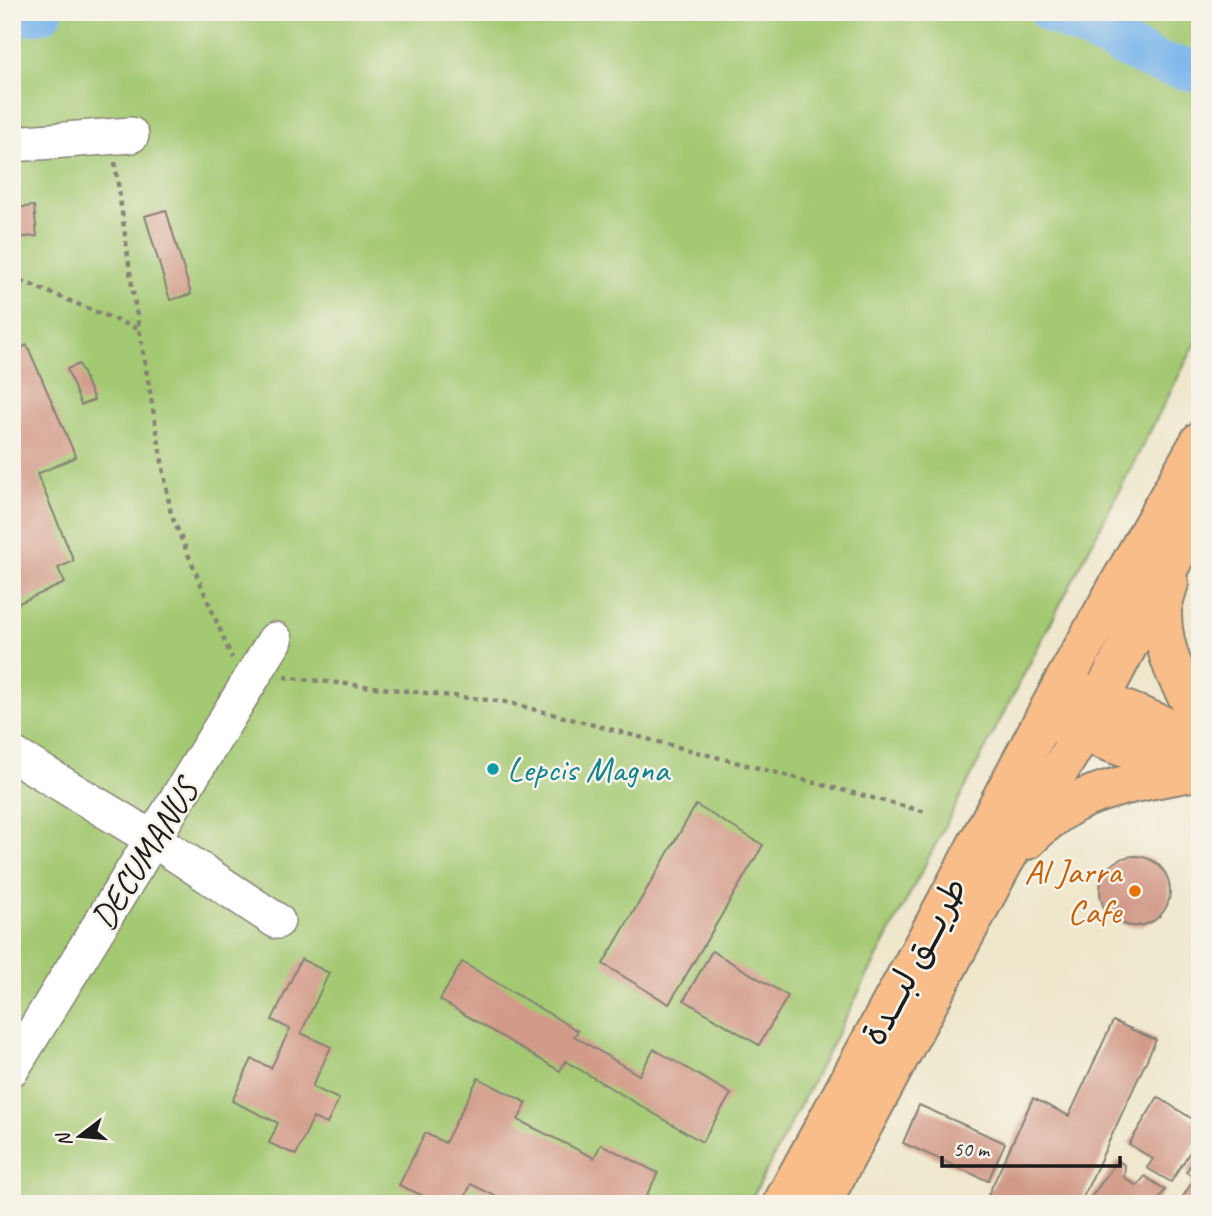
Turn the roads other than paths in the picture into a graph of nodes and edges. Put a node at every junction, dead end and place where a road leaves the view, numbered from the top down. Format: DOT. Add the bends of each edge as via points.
graph roads {
  1 [pos="121,136"];
  2 [pos="12,144"];
  3 [pos="1200,441"];
  4 [pos="1200,512"];
  5 [pos="1175,556"];
  6 [pos="275,640"];
  7 [pos="1062,685"];
  8 [pos="1200,715"];
  9 [pos="1090,717"];
  10 [pos="1045,718"];
  11 [pos="12,754"];
  12 [pos="1197,762"];
  13 [pos="153,839"];
  14 [pos="1003,863"];
  15 [pos="277,921"];
  16 [pos="12,1068"];
  17 [pos="782,1204"];
  18 [pos="821,1204"];
  1 -- 2 [label="street"];
  3 -- 7 [label="main road, طريـــق لبـــدة"];
  4 -- 5 [label="main road, طريـــق لبـــدة"];
  5 -- 8 [label="main road" via="1161,614 1175,673"];
  5 -- 9 [label="main road, طريـــق لبـــدة"];
  6 -- 13 [label="street, DECUMANUS"];
  7 -- 9 [label="main road"];
  7 -- 10 [label="main road, طريـــق لبـــدة"];
  9 -- 10 [label="main road"];
  9 -- 12 [label="main road"];
  9 -- 14 [label="main road, طريـــق لبـــدة"];
  10 -- 17 [label="main road, طريـــق لبـــدة"];
  11 -- 13 [label="street"];
  12 -- 14 [label="main road" via="1083,799 1037,831"];
  13 -- 15 [label="street"];
  13 -- 16 [label="street, DECUMANUS"];
  14 -- 18 [label="main road, طريـــق لبـــدة"];
}
